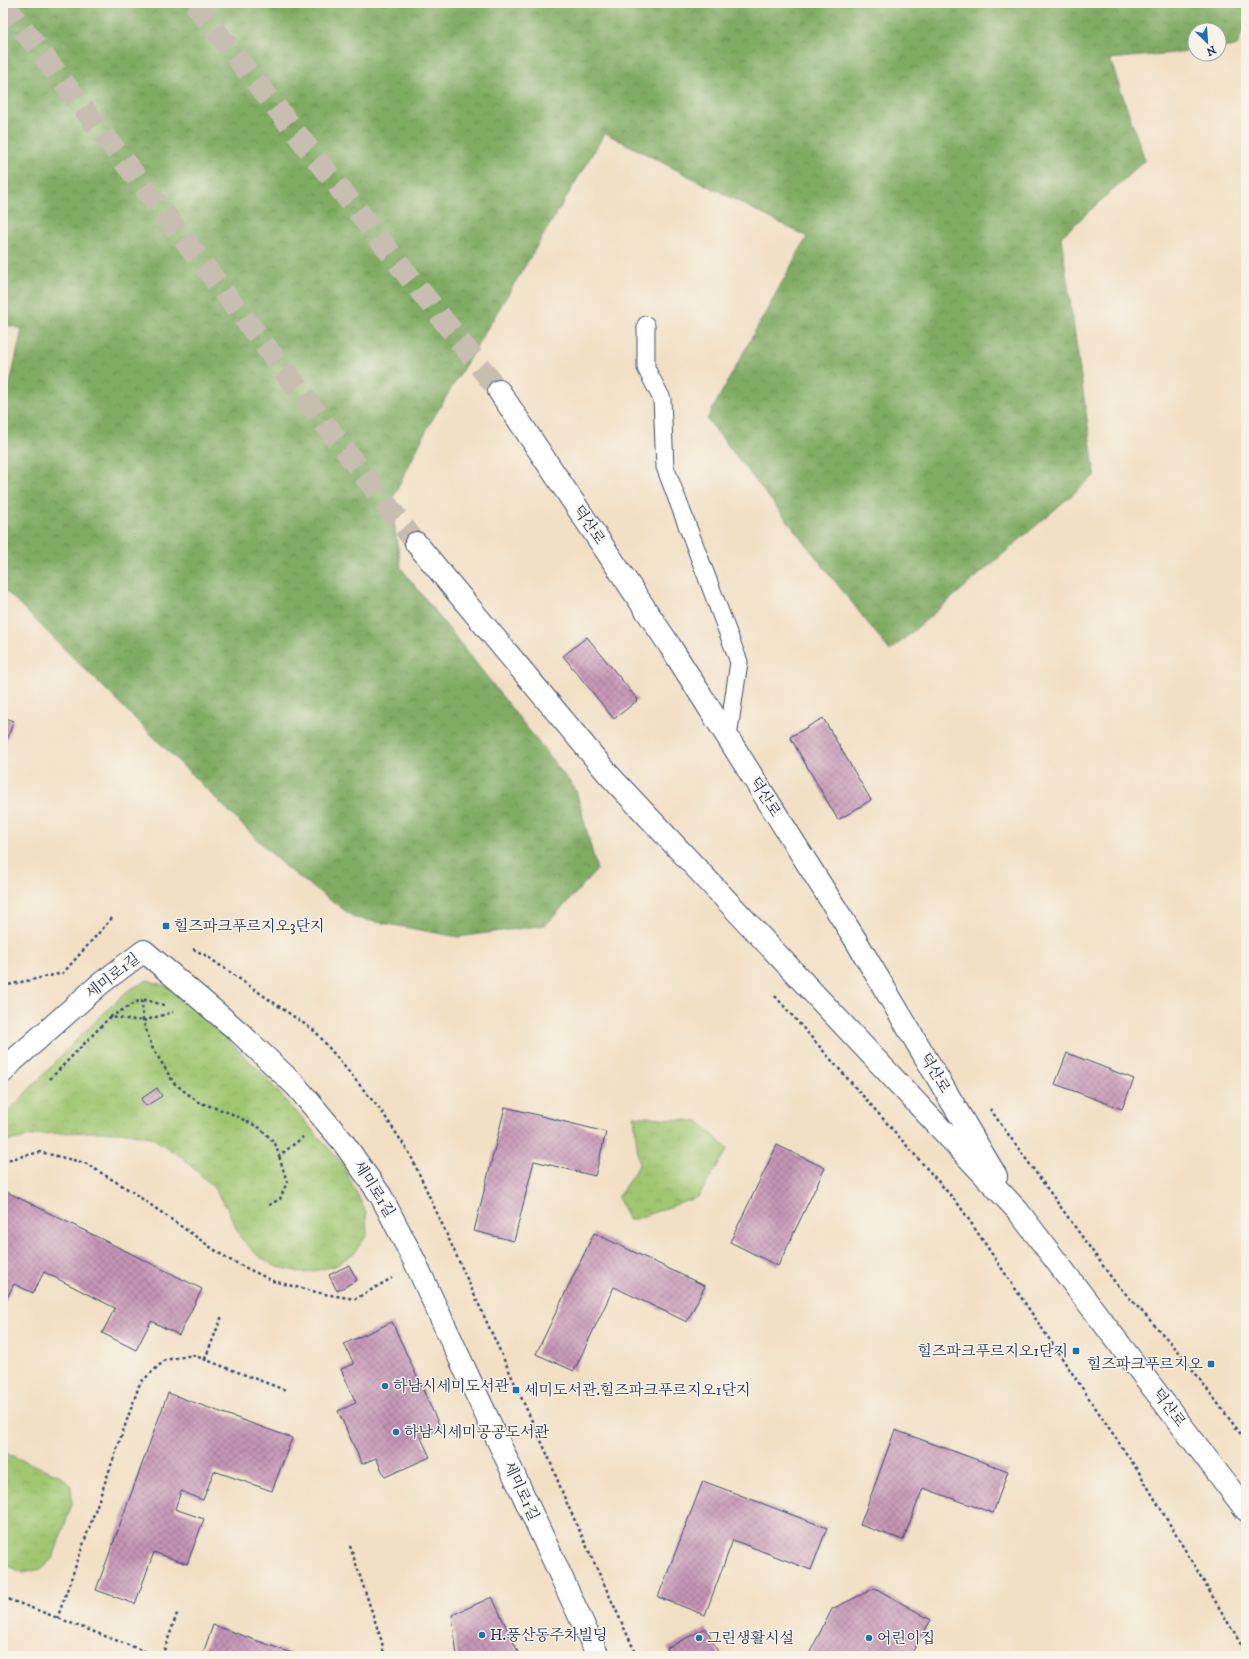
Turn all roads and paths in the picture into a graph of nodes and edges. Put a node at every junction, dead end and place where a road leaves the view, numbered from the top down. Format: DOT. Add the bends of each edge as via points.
graph roads {
  1 [pos="646,325"];
  2 [pos="499,391"];
  3 [pos="416,543"];
  4 [pos="728,737"];
  5 [pos="112,918"];
  6 [pos="3,986"];
  7 [pos="771,991"];
  8 [pos="142,999"];
  9 [pos="110,1017"];
  10 [pos="143,1021"];
  11 [pos="3,1072"];
  12 [pos="50,1079"];
  13 [pos="301,1130"];
  14 [pos="279,1156"];
  15 [pos="3,1161"];
  16 [pos="269,1205"];
  17 [pos="1018,1211"];
  18 [pos="415,1262"];
  19 [pos="389,1270"];
  20 [pos="392,1278"];
  21 [pos="222,1316"];
  22 [pos="205,1359"];
  23 [pos="285,1390"];
  24 [pos="1246,1510"];
  25 [pos="350,1546"];
  26 [pos="3,1598"];
  27 [pos="178,1611"];
  28 [pos="57,1619"];
  29 [pos="1246,1653"];
  30 [pos="157,1656"];
  31 [pos="162,1656"];
  32 [pos="384,1656"];
  33 [pos="598,1656"];
  1 -- 4 [label="lane" via="646,368 662,399 665,466 740,662"];
  2 -- 4 [label="main road, 덕산로" via="666,639"];
  3 -- 17 [label="main road, 덕산로" via="609,775"];
  4 -- 17 [label="main road, 덕산로" via="855,939"];
  5 -- 6 [label="path" via="63,973"];
  7 -- 29 [label="path" via="959,1206 1140,1474"];
  8 -- 9 [label="path"];
  8 -- 10 [label="path"];
  8 -- 10 [label="path" via="179,1010"];
  9 -- 10 [label="path"];
  9 -- 12 [label="path"];
  10 -- 14 [label="path" via="152,1047 174,1083 198,1102 230,1113 260,1128 275,1144"];
  11 -- 18 [label="main road, 세미로1길" via="100,984 144,951 239,1032 296,1086 343,1142 381,1196"];
  13 -- 14 [label="path" via="305,1136"];
  14 -- 16 [label="path" via="287,1182 280,1199"];
  15 -- 20 [label="path" via="40,1152 85,1163 131,1191 226,1258 273,1281 355,1299"];
  17 -- 24 [label="main road, 덕산로"];
  18 -- 20 [label="path"];
  18 -- 33 [label="main road, 세미로1길"];
  19 -- 20 [label="path"];
  21 -- 22 [label="path"];
  22 -- 23 [label="path"];
  22 -- 28 [label="path" via="193,1355 165,1360 140,1384"];
  25 -- 32 [label="path" via="382,1642"];
  26 -- 28 [label="path"];
  27 -- 31 [label="path"];
  28 -- 30 [label="path"];
}
